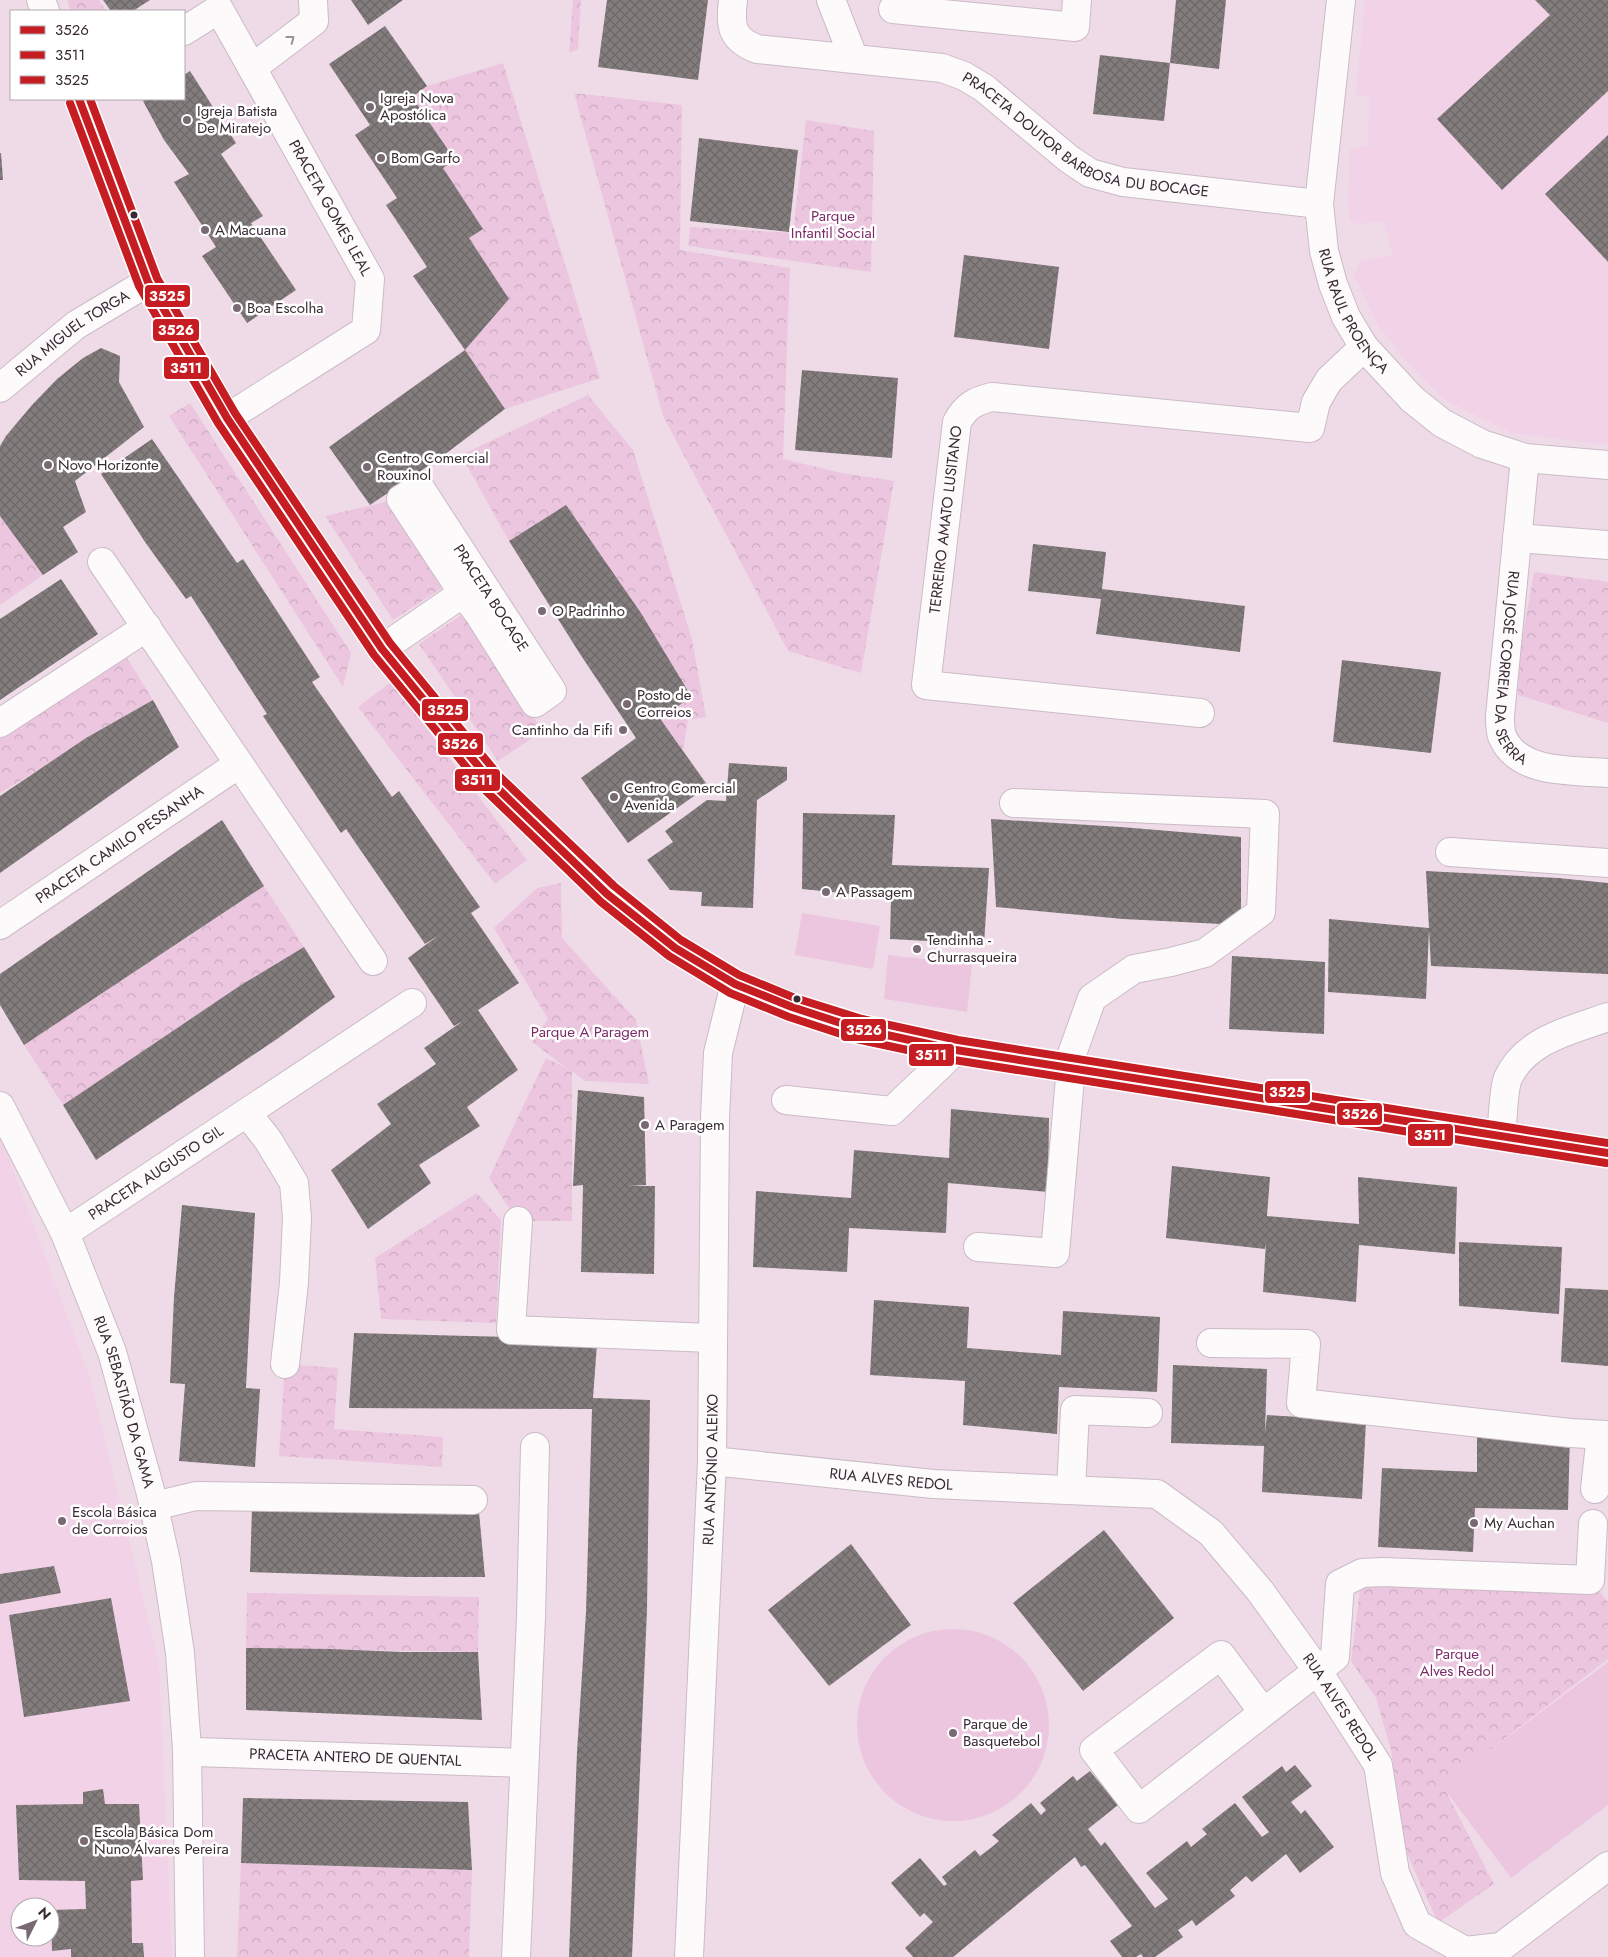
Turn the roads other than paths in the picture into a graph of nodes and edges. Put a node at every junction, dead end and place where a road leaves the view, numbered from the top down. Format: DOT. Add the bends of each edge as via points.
graph roads {
  1 [pos="313,0"];
  2 [pos="733,0"];
  3 [pos="832,0"];
  4 [pos="1077,0"];
  5 [pos="1341,0"];
  6 [pos="225,5"];
  7 [pos="893,9"];
  8 [pos="185,30"];
  9 [pos="854,59"];
  10 [pos="252,68"];
  11 [pos="79,100"];
  12 [pos="1319,204"];
  13 [pos="148,282"];
  14 [pos="1364,347"];
  15 [pos="0,388"];
  16 [pos="227,418"];
  17 [pos="1525,458"];
  18 [pos="1608,465"];
  19 [pos="1517,538"];
  20 [pos="1608,546"];
  21 [pos="102,562"];
  22 [pos="463,593"];
  23 [pos="146,627"];
  24 [pos="382,649"];
  25 [pos="1200,713"];
  26 [pos="0,723"];
  27 [pos="239,764"];
  28 [pos="1608,773"];
  29 [pos="1014,803"];
  30 [pos="1450,852"];
  31 [pos="1608,863"];
  32 [pos="0,925"];
  33 [pos="373,961"];
  34 [pos="735,984"];
  35 [pos="412,1003"];
  36 [pos="1608,1017"];
  37 [pos="956,1050"];
  38 [pos="1071,1069"];
  39 [pos="786,1100"];
  40 [pos="0,1106"];
  41 [pos="247,1113"];
  42 [pos="1502,1136"];
  43 [pos="1608,1153"];
  44 [pos="518,1221"];
  45 [pos="65,1233"];
  46 [pos="978,1247"];
  47 [pos="711,1338"];
  48 [pos="1211,1342"];
  49 [pos="285,1364"];
  50 [pos="1148,1413"];
  51 [pos="1605,1435"];
  52 [pos="535,1447"];
  53 [pos="712,1461"];
  54 [pos="1595,1489"];
  55 [pos="1071,1490"];
  56 [pos="473,1500"];
  57 [pos="154,1506"];
  58 [pos="1593,1524"];
  59 [pos="1317,1670"];
  60 [pos="1263,1712"];
  61 [pos="187,1749"];
  62 [pos="524,1763"];
  63 [pos="1608,1866"];
  64 [pos="1468,1954"];
  65 [pos="190,1957"];
  66 [pos="516,1957"];
  67 [pos="689,1957"];
  10 -- 1 [label="street, one-way" via="314,21"];
  2 -- 9 [label="street, PRACETA DOUTOR BARBOSA DU BOCAGE" via="732,29 747,45 757,49"];
  3 -- 9 [label="street"];
  4 -- 7 [label="street" via="1075,27"];
  5 -- 12 [label="street, RUA RAUL PROENÇA"];
  6 -- 8 [label="street, PRACETA GOMES LEAL"];
  6 -- 10 [label="street, PRACETA GOMES LEAL"];
  9 -- 12 [label="street, PRACETA DOUTOR BARBOSA DU BOCAGE" via="942,68 964,76 984,88 1090,173 1123,182"];
  10 -- 16 [label="street, PRACETA GOMES LEAL" via="370,279 369,296 366,330"];
  11 -- 13 [label="street"];
  12 -- 14 [label="street, RUA RAUL PROENÇA" via="1324,251 1333,284 1346,318"];
  13 -- 15 [label="street, RUA MIGUEL TORGA" via="76,325"];
  13 -- 16 [label="street"];
  14 -- 17 [label="street, RUA RAUL PROENÇA" via="1412,399 1442,423 1482,444"];
  14 -- 25 [label="street, TERREIRO AMATO LUSITANO" via="1329,380 1316,402 1310,428 992,398 977,400 964,409 957,422 926,685"];
  16 -- 24 [label="street"];
  17 -- 18 [label="street, RUA RAUL PROENÇA"];
  17 -- 19 [label="street, RUA JOSÉ CORREIA DA SERRA"];
  19 -- 20 [label="street"];
  19 -- 28 [label="street, RUA JOSÉ CORREIA DA SERRA" via="1500,716 1502,735 1514,754 1540,766"];
  21 -- 23 [label="street"];
  22 -- 22 [label="street, PRACETA BOCAGE" via="535,703 552,691 420,488 401,500"];
  22 -- 24 [label="street, PRACETA BOCAGE"];
  23 -- 26 [label="street"];
  23 -- 27 [label="street"];
  24 -- 34 [label="street" via="493,784 607,894 675,948"];
  27 -- 32 [label="street, PRACETA CAMILO PESSANHA"];
  27 -- 33 [label="street"];
  29 -- 38 [label="street" via="1265,814 1261,912 1205,953 1134,969 1092,998 1072,1054"];
  30 -- 31 [label="street"];
  34 -- 37 [label="street" via="860,1029"];
  34 -- 47 [label="street, RUA ANTÓNIO ALEIXO" via="718,1053"];
  35 -- 41 [label="street, PRACETA AUGUSTO GIL"];
  36 -- 42 [label="street" via="1544,1041 1525,1056 1508,1080"];
  37 -- 38 [label="street"];
  37 -- 39 [label="street" via="892,1111"];
  38 -- 42 [label="street"];
  38 -- 46 [label="street" via="1055,1253"];
  40 -- 45 [label="street, RUA SEBASTIÃO DA GAMA"];
  41 -- 45 [label="street, PRACETA AUGUSTO GIL"];
  41 -- 49 [label="street" via="294,1183 297,1216 294,1283"];
  42 -- 43 [label="street"];
  44 -- 47 [label="street" via="511,1330"];
  45 -- 57 [label="street, RUA SEBASTIÃO DA GAMA" via="112,1352"];
  47 -- 53 [label="street, RUA ANTÓNIO ALEIXO"];
  48 -- 51 [label="street" via="1306,1344 1301,1403"];
  50 -- 55 [label="street" via="1075,1410"];
  51 -- 54 [label="street"];
  52 -- 62 [label="street"];
  53 -- 55 [label="street, RUA ALVES REDOL" via="933,1484"];
  53 -- 67 [label="street, RUA ANTÓNIO ALEIXO"];
  55 -- 59 [label="street, RUA ALVES REDOL" via="1157,1494 1211,1533 1260,1591"];
  56 -- 57 [label="street" via="196,1496"];
  57 -- 61 [label="street, RUA SEBASTIÃO DA GAMA" via="180,1653"];
  58 -- 59 [label="street" via="1590,1580 1383,1572 1362,1573 1340,1584 1335,1657"];
  59 -- 60 [label="street"];
  59 -- 64 [label="street, RUA ALVES REDOL" via="1378,1765 1395,1873 1417,1924"];
  60 -- 60 [label="street" via="1221,1655 1094,1750 1139,1809"];
  61 -- 62 [label="street, PRACETA ANTERO DE QUENTAL" via="195,1752"];
  61 -- 65 [label="street, RUA SEBASTIÃO DA GAMA"];
  62 -- 66 [label="street"];
  63 -- 64 [label="street, RUA ALVES REDOL" via="1501,1947"];
}
